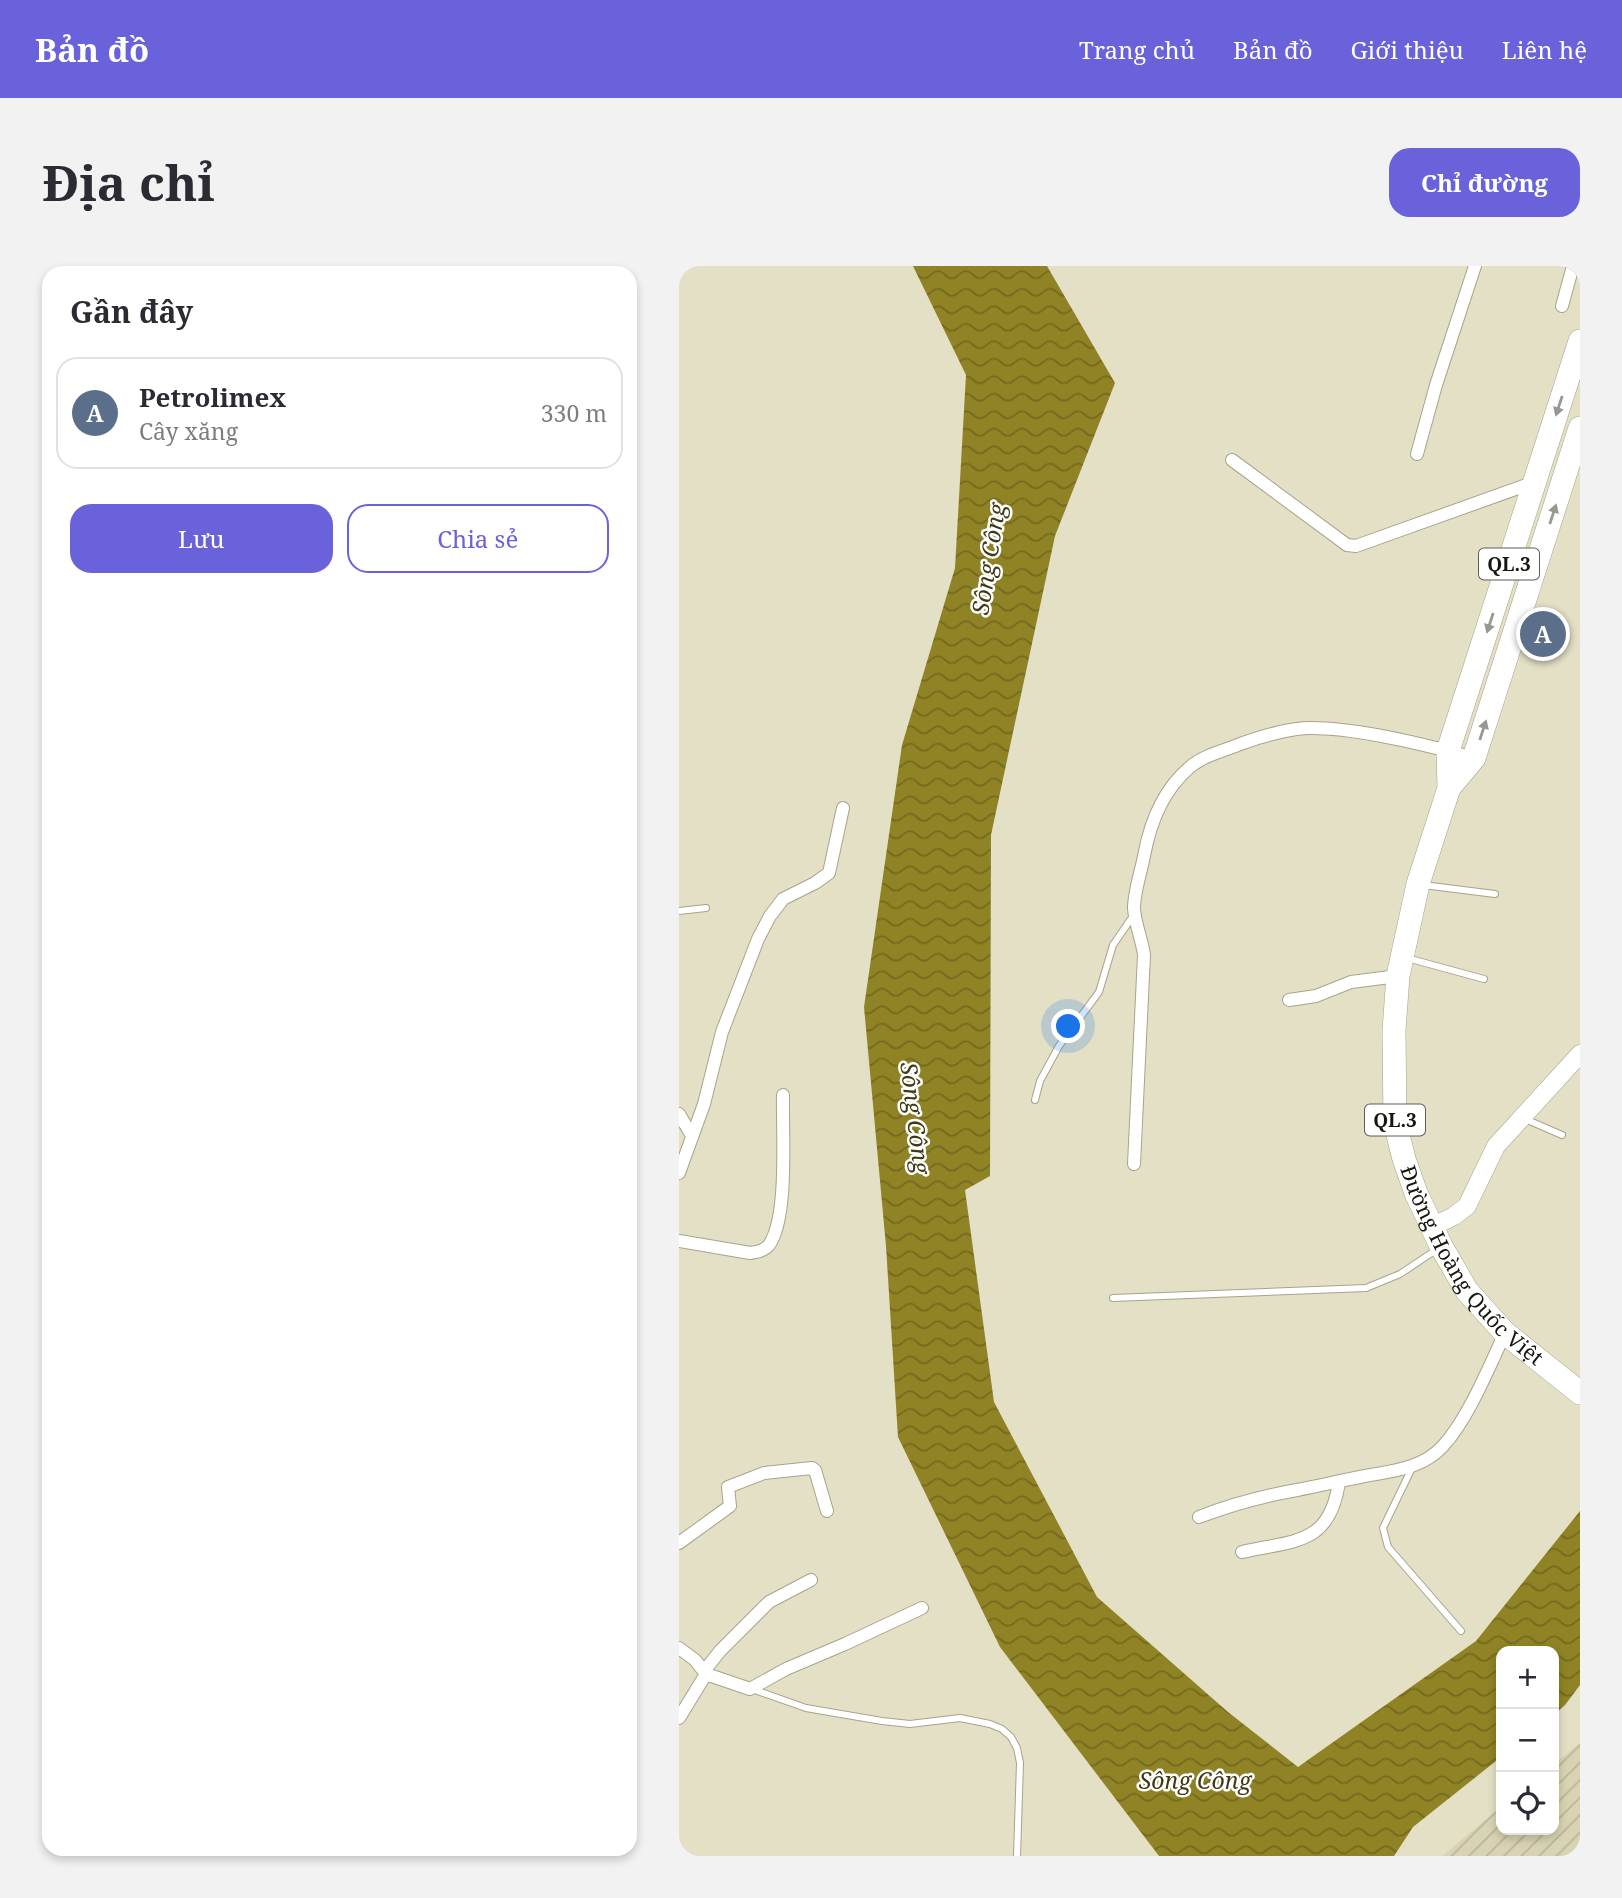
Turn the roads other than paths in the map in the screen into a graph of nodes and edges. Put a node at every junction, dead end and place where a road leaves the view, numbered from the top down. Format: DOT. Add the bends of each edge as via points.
graph roads {
  1 [pos="1475,266"];
  2 [pos="1573,266"];
  3 [pos="1562,306"];
  4 [pos="1580,341"];
  5 [pos="1580,428"];
  6 [pos="1417,454"];
  7 [pos="1232,460"];
  8 [pos="1535,482"];
  9 [pos="1448,751"];
  10 [pos="1474,758"];
  11 [pos="1449,788"];
  12 [pos="843,808"];
  13 [pos="1418,884"];
  14 [pos="1496,894"];
  15 [pos="706,908"];
  16 [pos="679,911"];
  17 [pos="1135,913"];
  18 [pos="1400,966"];
  19 [pos="1484,979"];
  20 [pos="1289,1000"];
  21 [pos="1580,1054"];
  22 [pos="783,1095"];
  23 [pos="1035,1100"];
  24 [pos="679,1114"];
  25 [pos="1520,1117"];
  26 [pos="1562,1135"];
  27 [pos="692,1136"];
  28 [pos="1134,1164"];
  29 [pos="679,1173"];
  30 [pos="1436,1237"];
  31 [pos="679,1241"];
  32 [pos="1113,1298"];
  33 [pos="1505,1333"];
  34 [pos="1580,1393"];
  35 [pos="1413,1466"];
  36 [pos="1339,1482"];
  37 [pos="827,1511"];
  38 [pos="1199,1517"];
  39 [pos="679,1543"];
  40 [pos="1242,1552"];
  41 [pos="811,1580"];
  42 [pos="922,1608"];
  43 [pos="1461,1631"];
  44 [pos="679,1648"];
  45 [pos="706,1672"];
  46 [pos="750,1689"];
  47 [pos="679,1718"];
  48 [pos="1017,1856"];
  1 -- 6 [label="street"];
  2 -- 3 [label="street"];
  4 -- 8 [label="highway, Đường Hoàng Quốc Việt / QL.3, one-way"];
  10 -- 5 [label="highway, Đường Hoàng Quốc Việt / QL.3, one-way"];
  7 -- 8 [label="street" via="1347,545 1356,546"];
  8 -- 9 [label="highway, Đường Hoàng Quốc Việt / QL.3, one-way"];
  9 -- 10 [label="street"];
  9 -- 11 [label="highway, Đường Hoàng Quốc Việt / QL.3"];
  9 -- 17 [label="street" via="1375,735 1310,728 1259,738 1214,754 1191,766 1159,807 1148,837"];
  10 -- 11 [label="highway, Đường Hoàng Quốc Việt / QL.3"];
  11 -- 13 [label="highway, Đường Hoàng Quốc Việt / QL.3"];
  12 -- 27 [label="street" via="829,873 783,899 758,939 722,1032"];
  13 -- 14 [label="lane"];
  13 -- 18 [label="highway, Đường Hoàng Quốc Việt / QL.3"];
  15 -- 16 [label="lane"];
  17 -- 23 [label="lane" via="1113,945 1099,992 1059,1046"];
  17 -- 28 [label="street" via="1145,955"];
  18 -- 19 [label="lane"];
  18 -- 20 [label="street" via="1315,996"];
  18 -- 30 [label="highway, Đường Hoàng Quốc Việt / QL.3" via="1394,1030 1395,1123 1403,1159"];
  21 -- 25 [label="main road"];
  22 -- 31 [label="street" via="783,1177 770,1244 750,1253"];
  24 -- 27 [label="street"];
  25 -- 26 [label="lane"];
  25 -- 30 [label="main road" via="1496,1146 1467,1206"];
  27 -- 29 [label="street"];
  30 -- 32 [label="lane" via="1399,1273 1366,1288"];
  30 -- 33 [label="highway, Đường Hoàng Quốc Việt / QL.3" via="1467,1291"];
  33 -- 34 [label="highway, Đường Hoàng Quốc Việt / QL.3"];
  33 -- 35 [label="street" via="1454,1431 1442,1447"];
  35 -- 36 [label="street"];
  35 -- 43 [label="lane" via="1383,1528 1388,1546"];
  36 -- 38 [label="street"];
  36 -- 40 [label="street" via="1331,1515 1316,1533"];
  37 -- 39 [label="street" via="812,1468 764,1473 728,1487 731,1505"];
  41 -- 45 [label="street" via="769,1602 719,1651"];
  42 -- 46 [label="street"];
  44 -- 45 [label="street"];
  45 -- 46 [label="street"];
  45 -- 47 [label="street"];
  46 -- 48 [label="lane" via="806,1708 882,1721 910,1724 960,1718 1002,1729 1017,1748 1020,1763"];
}
